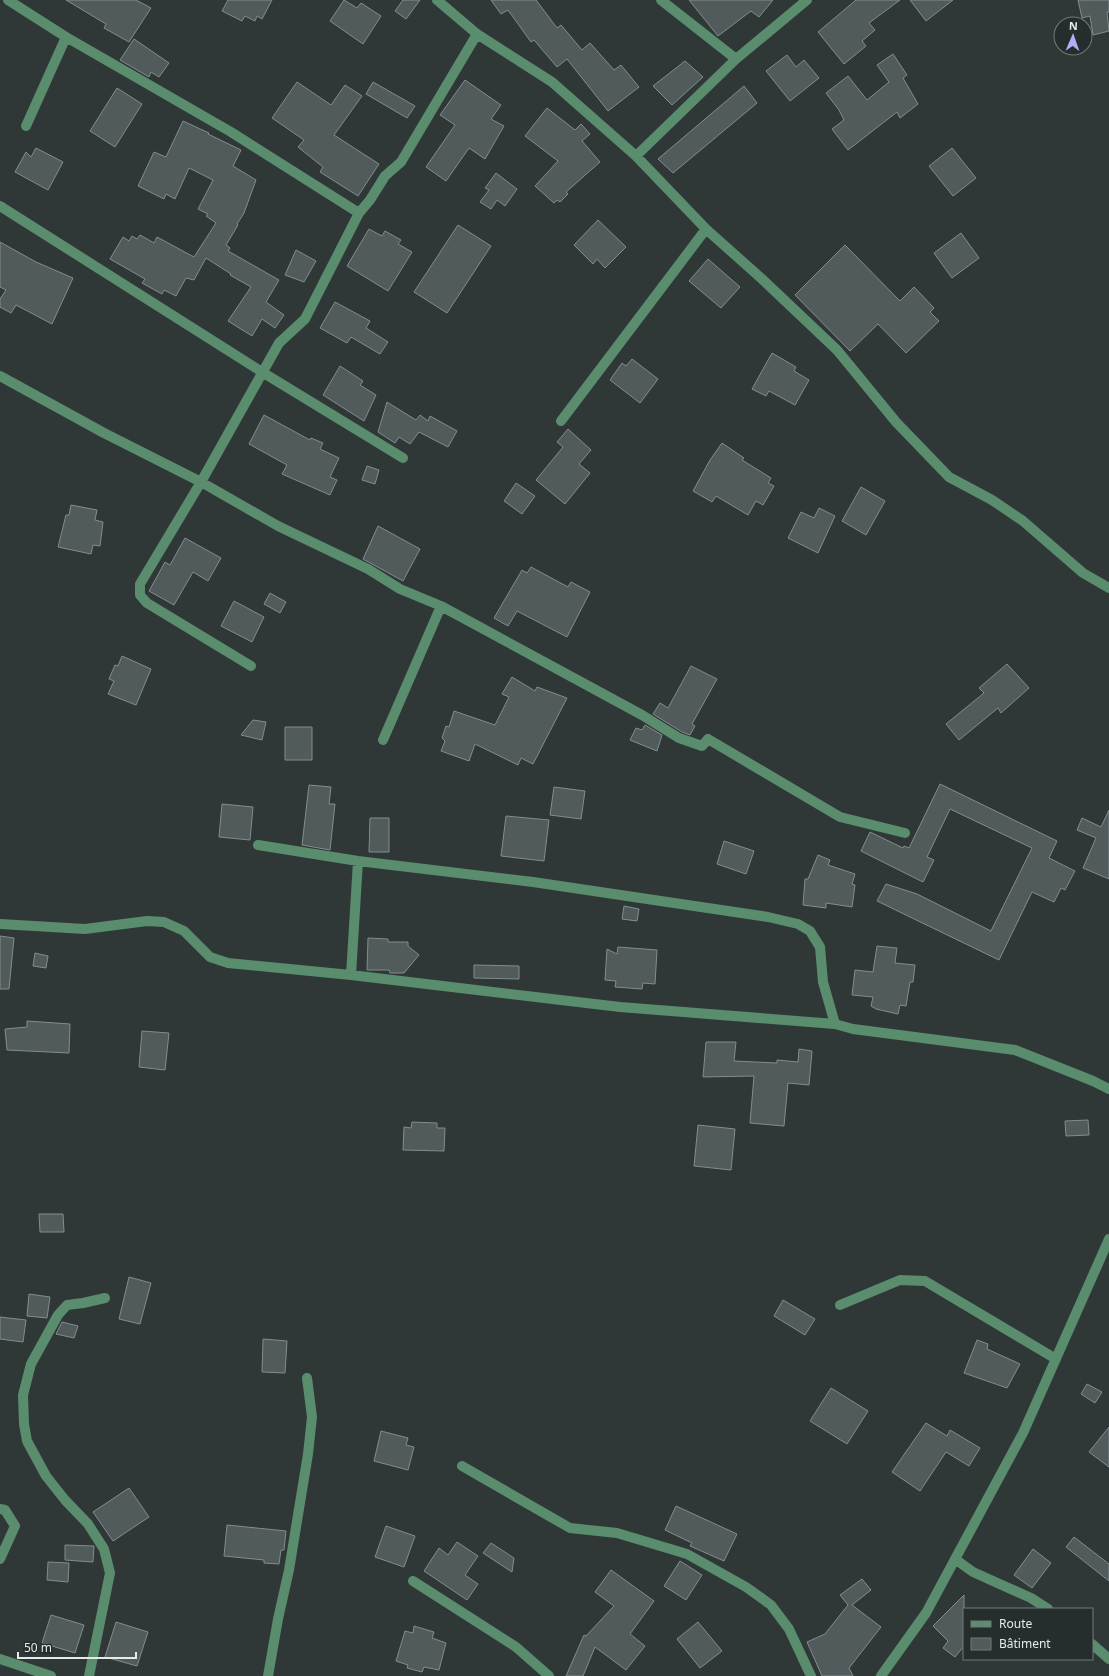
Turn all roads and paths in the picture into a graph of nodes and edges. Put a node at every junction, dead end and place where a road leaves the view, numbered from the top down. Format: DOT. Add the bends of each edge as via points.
graph roads {
  1 [pos="8,0"];
  2 [pos="437,0"];
  3 [pos="661,0"];
  4 [pos="807,0"];
  5 [pos="477,34"];
  6 [pos="66,37"];
  7 [pos="736,59"];
  8 [pos="26,126"];
  9 [pos="636,156"];
  10 [pos="0,206"];
  11 [pos="359,213"];
  12 [pos="706,229"];
  13 [pos="262,372"];
  14 [pos="0,376"];
  15 [pos="562,421"];
  16 [pos="403,458"];
  17 [pos="201,482"];
  18 [pos="1109,588"];
  19 [pos="441,606"];
  20 [pos="251,666"];
  21 [pos="383,740"];
  22 [pos="905,834"];
  23 [pos="258,845"];
  24 [pos="358,861"];
  25 [pos="0,924"];
  26 [pos="351,976"];
  27 [pos="835,1024"];
  28 [pos="1109,1089"];
  29 [pos="1109,1239"];
  30 [pos="105,1298"];
  31 [pos="840,1305"];
  32 [pos="1056,1359"];
  33 [pos="307,1378"];
  34 [pos="462,1466"];
  35 [pos="0,1509"];
  36 [pos="0,1559"];
  37 [pos="954,1559"];
  38 [pos="413,1580"];
  39 [pos="1046,1608"];
  40 [pos="1093,1645"];
  41 [pos="0,1659"];
  42 [pos="1109,1659"];
  43 [pos="51,1676"];
  44 [pos="90,1676"];
  45 [pos="268,1676"];
  46 [pos="549,1676"];
  47 [pos="811,1676"];
  48 [pos="881,1676"];
  1 -- 6 [label="street"];
  2 -- 5 [label="street"];
  3 -- 7 [label="street"];
  4 -- 7 [label="street"];
  5 -- 9 [label="street" via="552,82"];
  5 -- 11 [label="street" via="401,162 385,176"];
  6 -- 8 [label="street"];
  6 -- 11 [label="street" via="231,132"];
  7 -- 9 [label="street"];
  9 -- 12 [label="street"];
  10 -- 13 [label="street"];
  11 -- 13 [label="street" via="305,319 278,343"];
  12 -- 15 [label="street"];
  12 -- 18 [label="street" via="837,350 896,422 949,477 992,500 1023,521 1083,573"];
  13 -- 16 [label="street"];
  13 -- 17 [label="street"];
  14 -- 17 [label="street"];
  17 -- 19 [label="street" via="278,526 368,569 400,589"];
  17 -- 20 [label="street" via="140,584 140,595 147,603"];
  19 -- 21 [label="street"];
  19 -- 22 [label="street" via="642,715 679,738 702,746 708,739 840,817"];
  23 -- 24 [label="street"];
  24 -- 26 [label="street"];
  24 -- 27 [label="street" via="533,882 768,917 798,924 810,931 820,947 823,982"];
  25 -- 26 [label="street" via="85,929 147,921 164,922 184,931 210,957 228,963"];
  26 -- 27 [label="street" via="620,1007"];
  27 -- 28 [label="street" via="853,1029 1014,1050 1094,1080"];
  29 -- 32 [label="street"];
  30 -- 44 [label="street" via="67,1305 58,1315 32,1364 23,1395 24,1424 28,1442 46,1476 88,1524 104,1549 110,1573"];
  31 -- 32 [label="street" via="900,1280 925,1281"];
  32 -- 37 [label="street" via="1023,1433"];
  33 -- 45 [label="street" via="312,1418 308,1454"];
  34 -- 47 [label="street" via="570,1528 617,1533 687,1554 746,1588 771,1604 789,1629"];
  35 -- 36 [label="street" via="5,1510 15,1526"];
  37 -- 39 [label="street" via="973,1572 1031,1598"];
  37 -- 48 [label="street" via="926,1613"];
  38 -- 46 [label="street" via="516,1647"];
  40 -- 42 [label="street"];
  41 -- 43 [label="street"];
}
